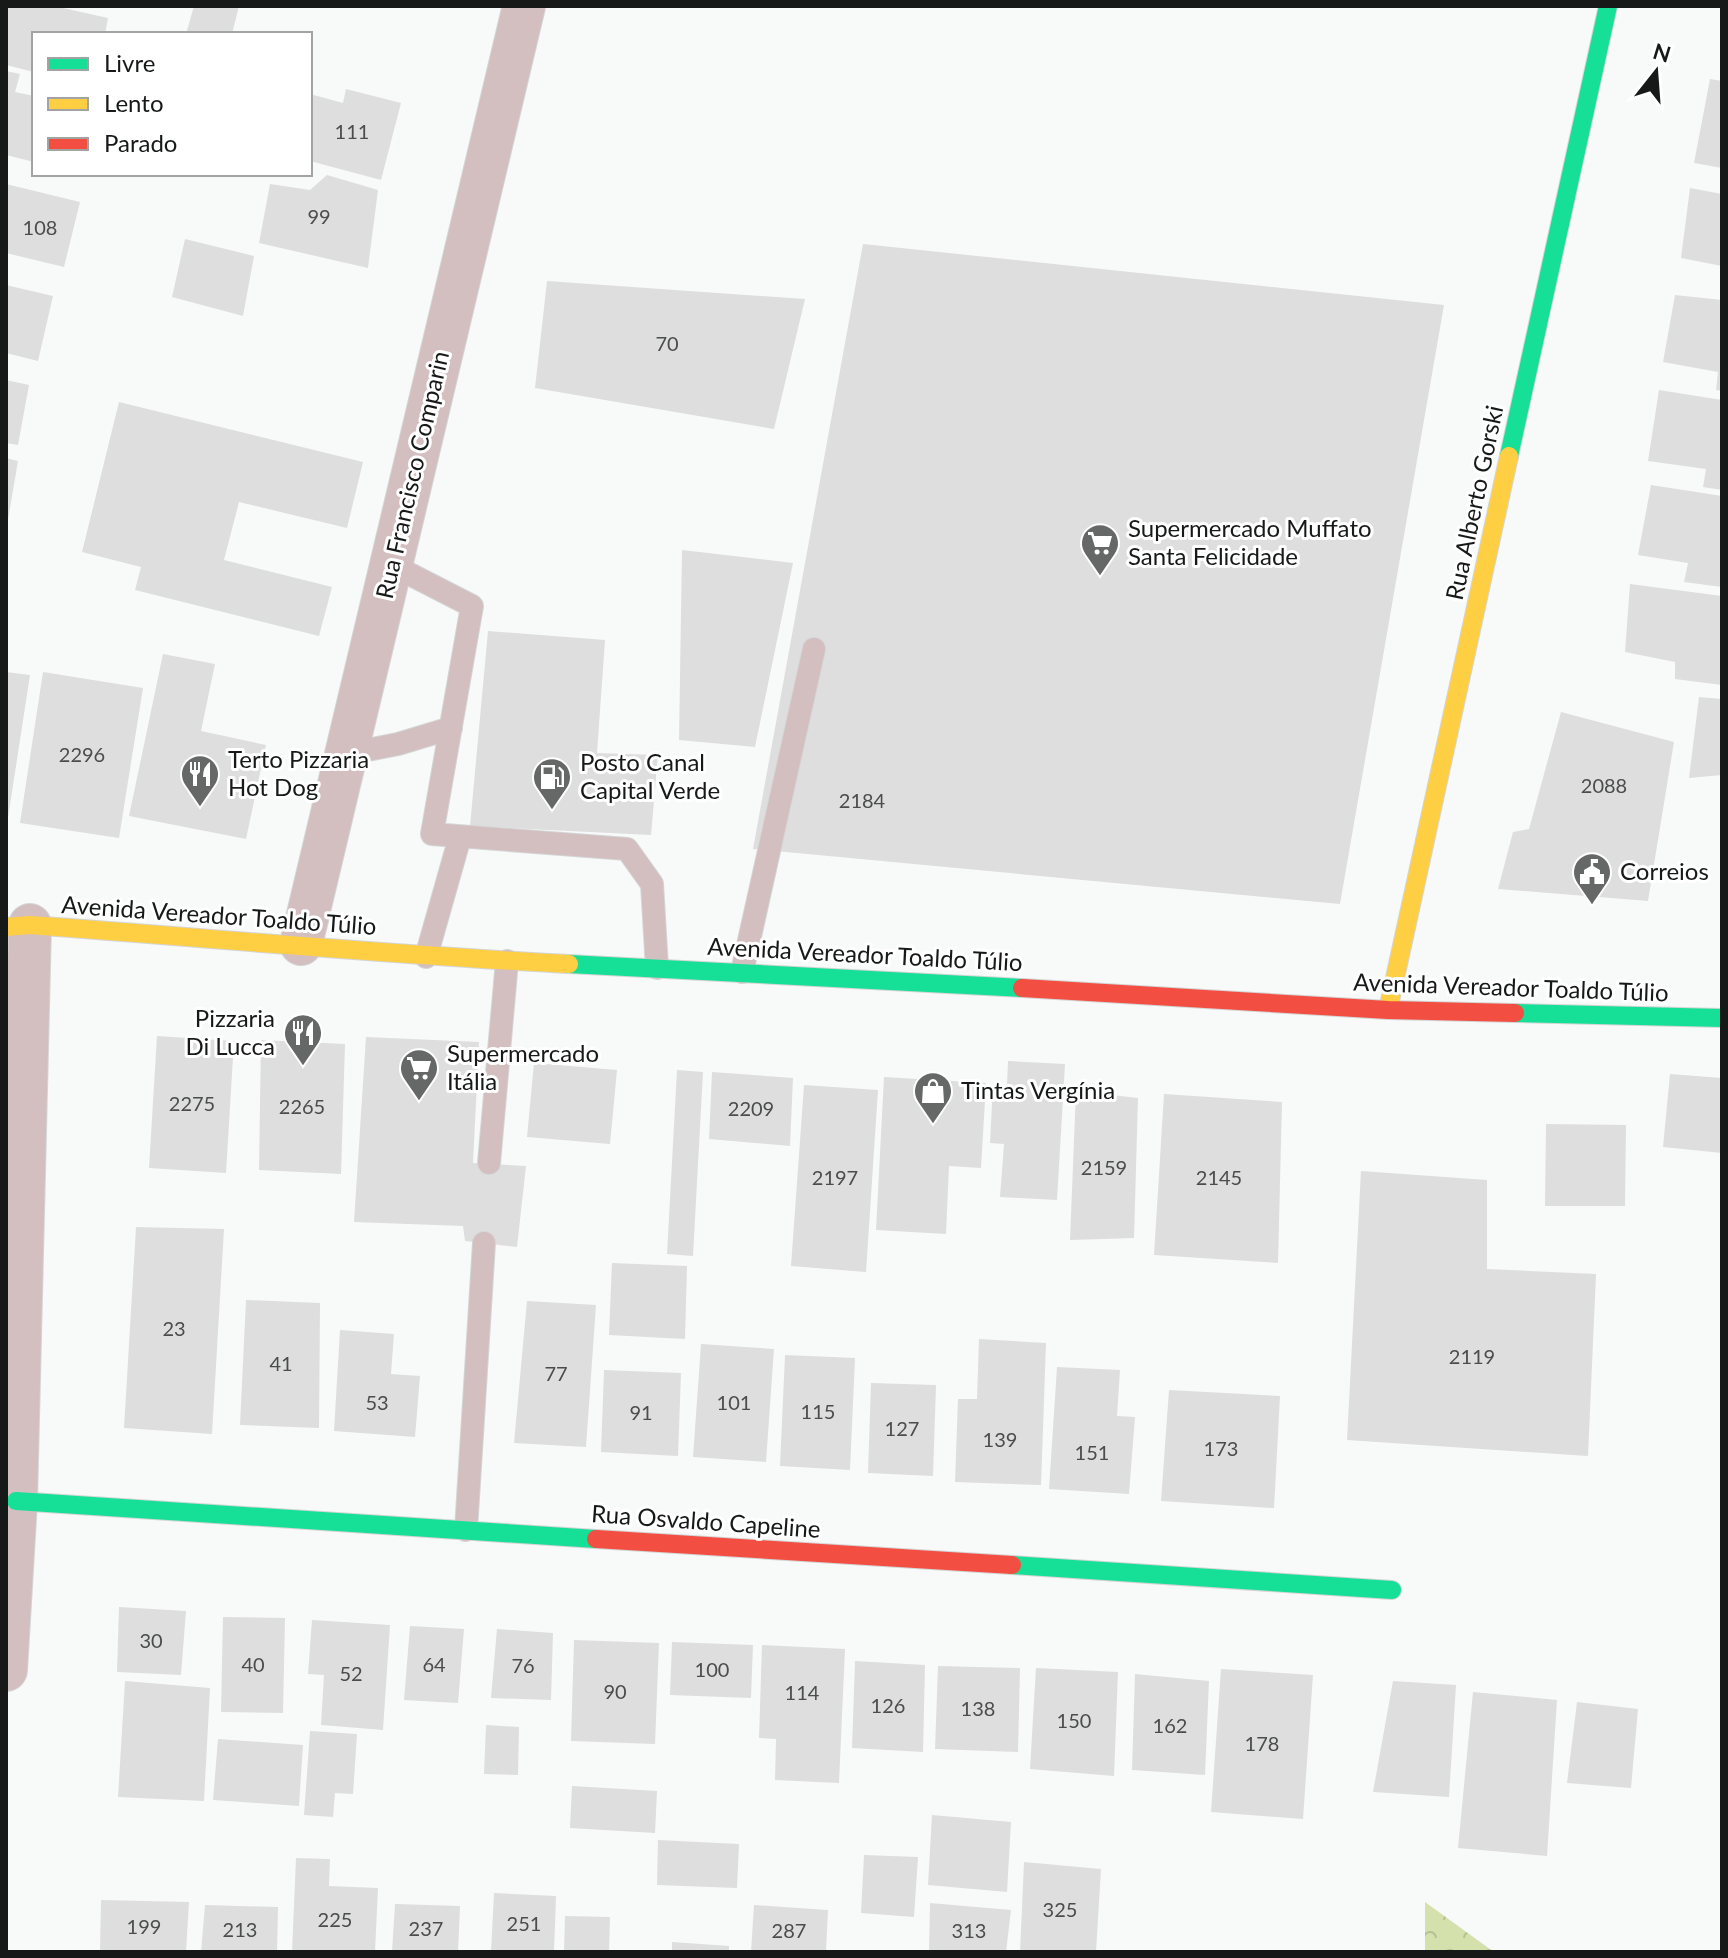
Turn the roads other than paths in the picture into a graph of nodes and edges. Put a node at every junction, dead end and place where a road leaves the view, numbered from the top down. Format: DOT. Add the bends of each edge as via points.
graph roads {
  1 [pos="524,6"];
  2 [pos="1608,6"];
  3 [pos="392,565"];
  4 [pos="814,649"];
  5 [pos="451,728"];
  6 [pos="347,754"];
  7 [pos="460,837"];
  8 [pos="18,926"];
  9 [pos="301,944"];
  10 [pos="426,957"];
  11 [pos="507,961"];
  12 [pos="657,968"];
  13 [pos="742,972"];
  14 [pos="1388,1010"];
  15 [pos="1722,1018"];
  16 [pos="489,1163"];
  17 [pos="484,1243"];
  18 [pos="16,1501"];
  19 [pos="466,1530"];
  20 [pos="1392,1590"];
  21 [pos="6,1670"];
  1 -- 3 [label="street, Rua Francisco Comparin"];
  2 -- 14 [label="street, Rua Alberto Gorski"];
  3 -- 5 [label="lane" via="472,606"];
  3 -- 6 [label="street, Rua Francisco Comparin"];
  4 -- 13 [label="lane"];
  5 -- 6 [label="lane"];
  5 -- 7 [label="lane" via="432,834"];
  6 -- 9 [label="street, Rua Francisco Comparin"];
  7 -- 10 [label="lane"];
  7 -- 12 [label="lane" via="627,849 652,884"];
  8 -- 9 [label="street, Avenida Vereador Toaldo Túlio"];
  8 -- 18 [label="street"];
  9 -- 10 [label="street, Avenida Vereador Toaldo Túlio"];
  10 -- 11 [label="street, Avenida Vereador Toaldo Túlio"];
  11 -- 12 [label="street, Avenida Vereador Toaldo Túlio"];
  11 -- 16 [label="lane"];
  12 -- 13 [label="street, Avenida Vereador Toaldo Túlio"];
  13 -- 14 [label="street, Avenida Vereador Toaldo Túlio"];
  14 -- 15 [label="street, Avenida Vereador Toaldo Túlio"];
  17 -- 19 [label="lane"];
  18 -- 19 [label="street, Rua Osvaldo Capeline"];
  18 -- 21 [label="street"];
  19 -- 20 [label="street, Rua Osvaldo Capeline"];
}
